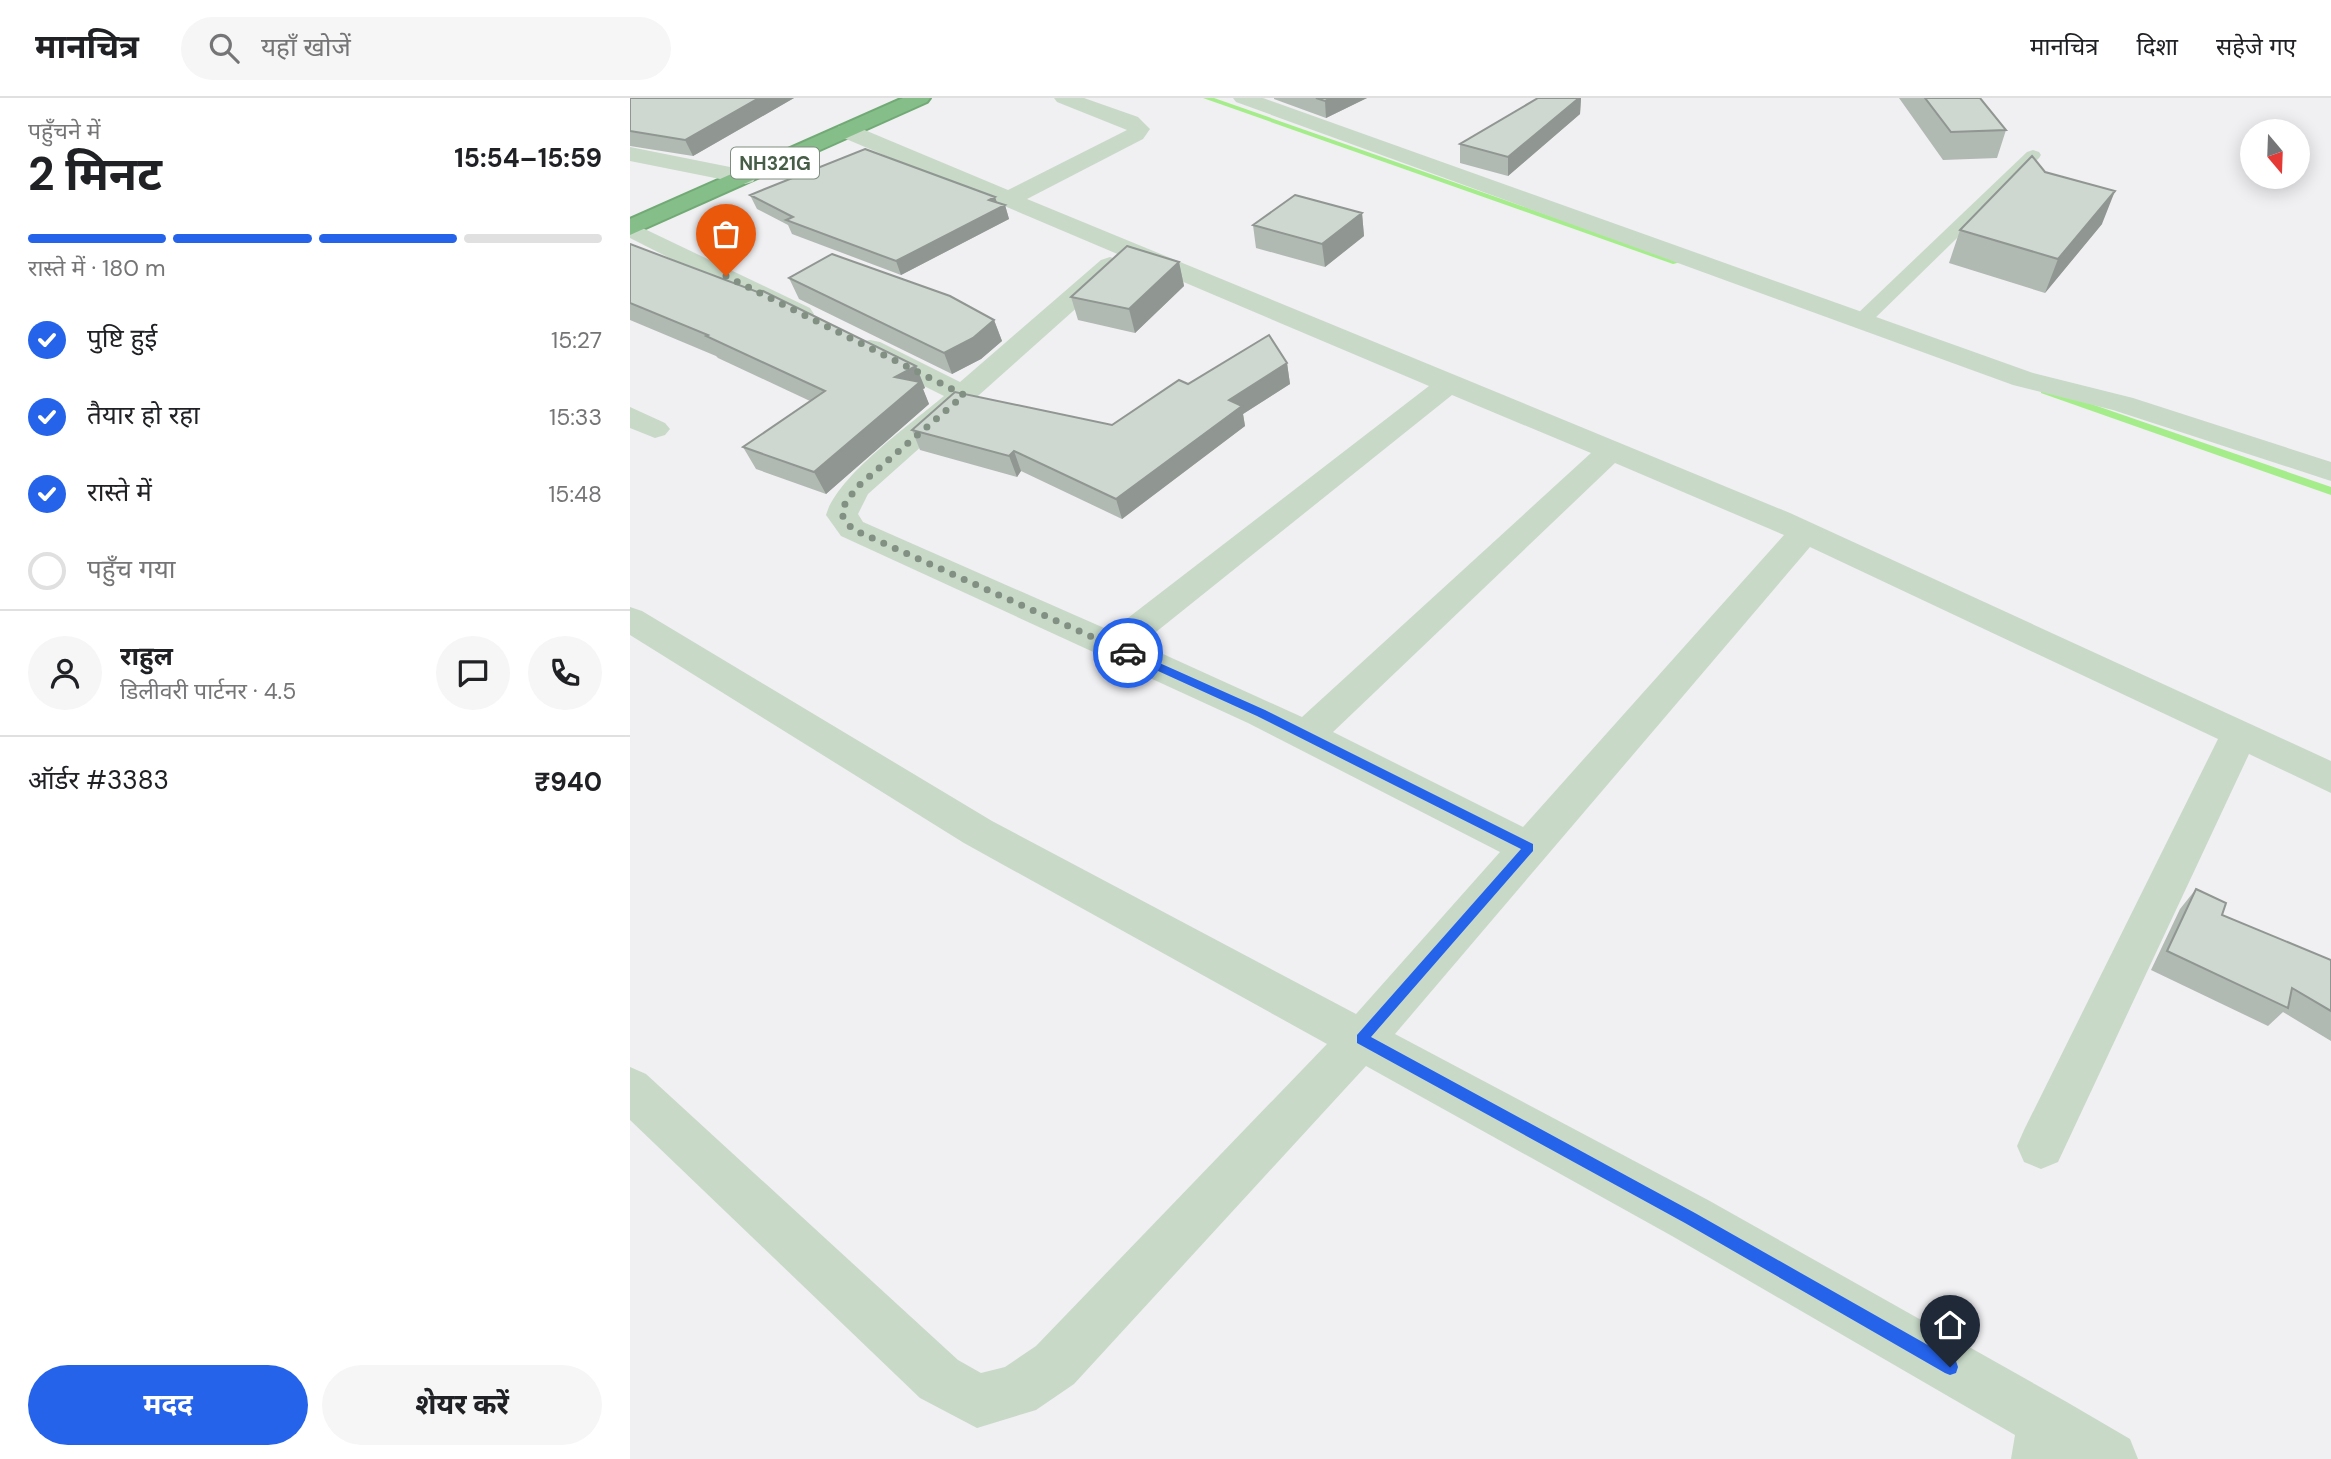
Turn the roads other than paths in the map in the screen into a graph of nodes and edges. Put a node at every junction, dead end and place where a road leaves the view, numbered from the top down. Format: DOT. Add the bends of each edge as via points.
graph roads {
  1 [pos="920,98"];
  2 [pos="1064,98"];
  3 [pos="1242,98"];
  4 [pos="847,131"];
  5 [pos="630,154"];
  6 [pos="2032,155"];
  7 [pos="745,177"];
  8 [pos="1009,199"];
  9 [pos="630,229"];
  10 [pos="1127,249"];
  11 [pos="1862,320"];
  12 [pos="828,327"];
  13 [pos="853,340"];
  14 [pos="1449,384"];
  15 [pos="964,395"];
  16 [pos="1611,451"];
  17 [pos="2331,472"];
  18 [pos="1805,532"];
  19 [pos="630,619"];
  20 [pos="1114,647"];
  21 [pos="2240,733"];
  22 [pos="1306,735"];
  23 [pos="2331,778"];
  24 [pos="1529,848"];
  25 [pos="1362,1039"];
  26 [pos="630,1089"];
  27 [pos="2041,1146"];
  28 [pos="2042,1440"];
  29 [pos="2110,1459"];
  1 -- 4 [label="highway, NH321G"];
  2 -- 8 [label="street" via="1130,122 1139,130"];
  3 -- 11 [label="street"];
  4 -- 7 [label="highway, NH321G"];
  4 -- 8 [label="street"];
  5 -- 7 [label="street"];
  6 -- 11 [label="lane"];
  7 -- 9 [label="highway, NH321G"];
  8 -- 10 [label="street"];
  9 -- 12 [label="street"];
  10 -- 14 [label="street"];
  10 -- 15 [label="street"];
  11 -- 17 [label="street" via="2023,379 2123,404"];
  13 -- 15 [label="street"];
  14 -- 16 [label="street"];
  14 -- 20 [label="street"];
  15 -- 20 [label="street" via="857,487 842,515 852,529"];
  16 -- 18 [label="street"];
  16 -- 22 [label="street"];
  18 -- 21 [label="street"];
  18 -- 24 [label="street"];
  19 -- 25 [label="street" via="978,832"];
  20 -- 22 [label="street"];
  21 -- 23 [label="street"];
  21 -- 27 [label="street"];
  22 -- 24 [label="street"];
  24 -- 25 [label="street"];
  25 -- 26 [label="street" via="1055,1365 1017,1391 976,1401 939,1379"];
  25 -- 28 [label="street" via="1690,1218"];
  28 -- 29 [label="street"];
}
